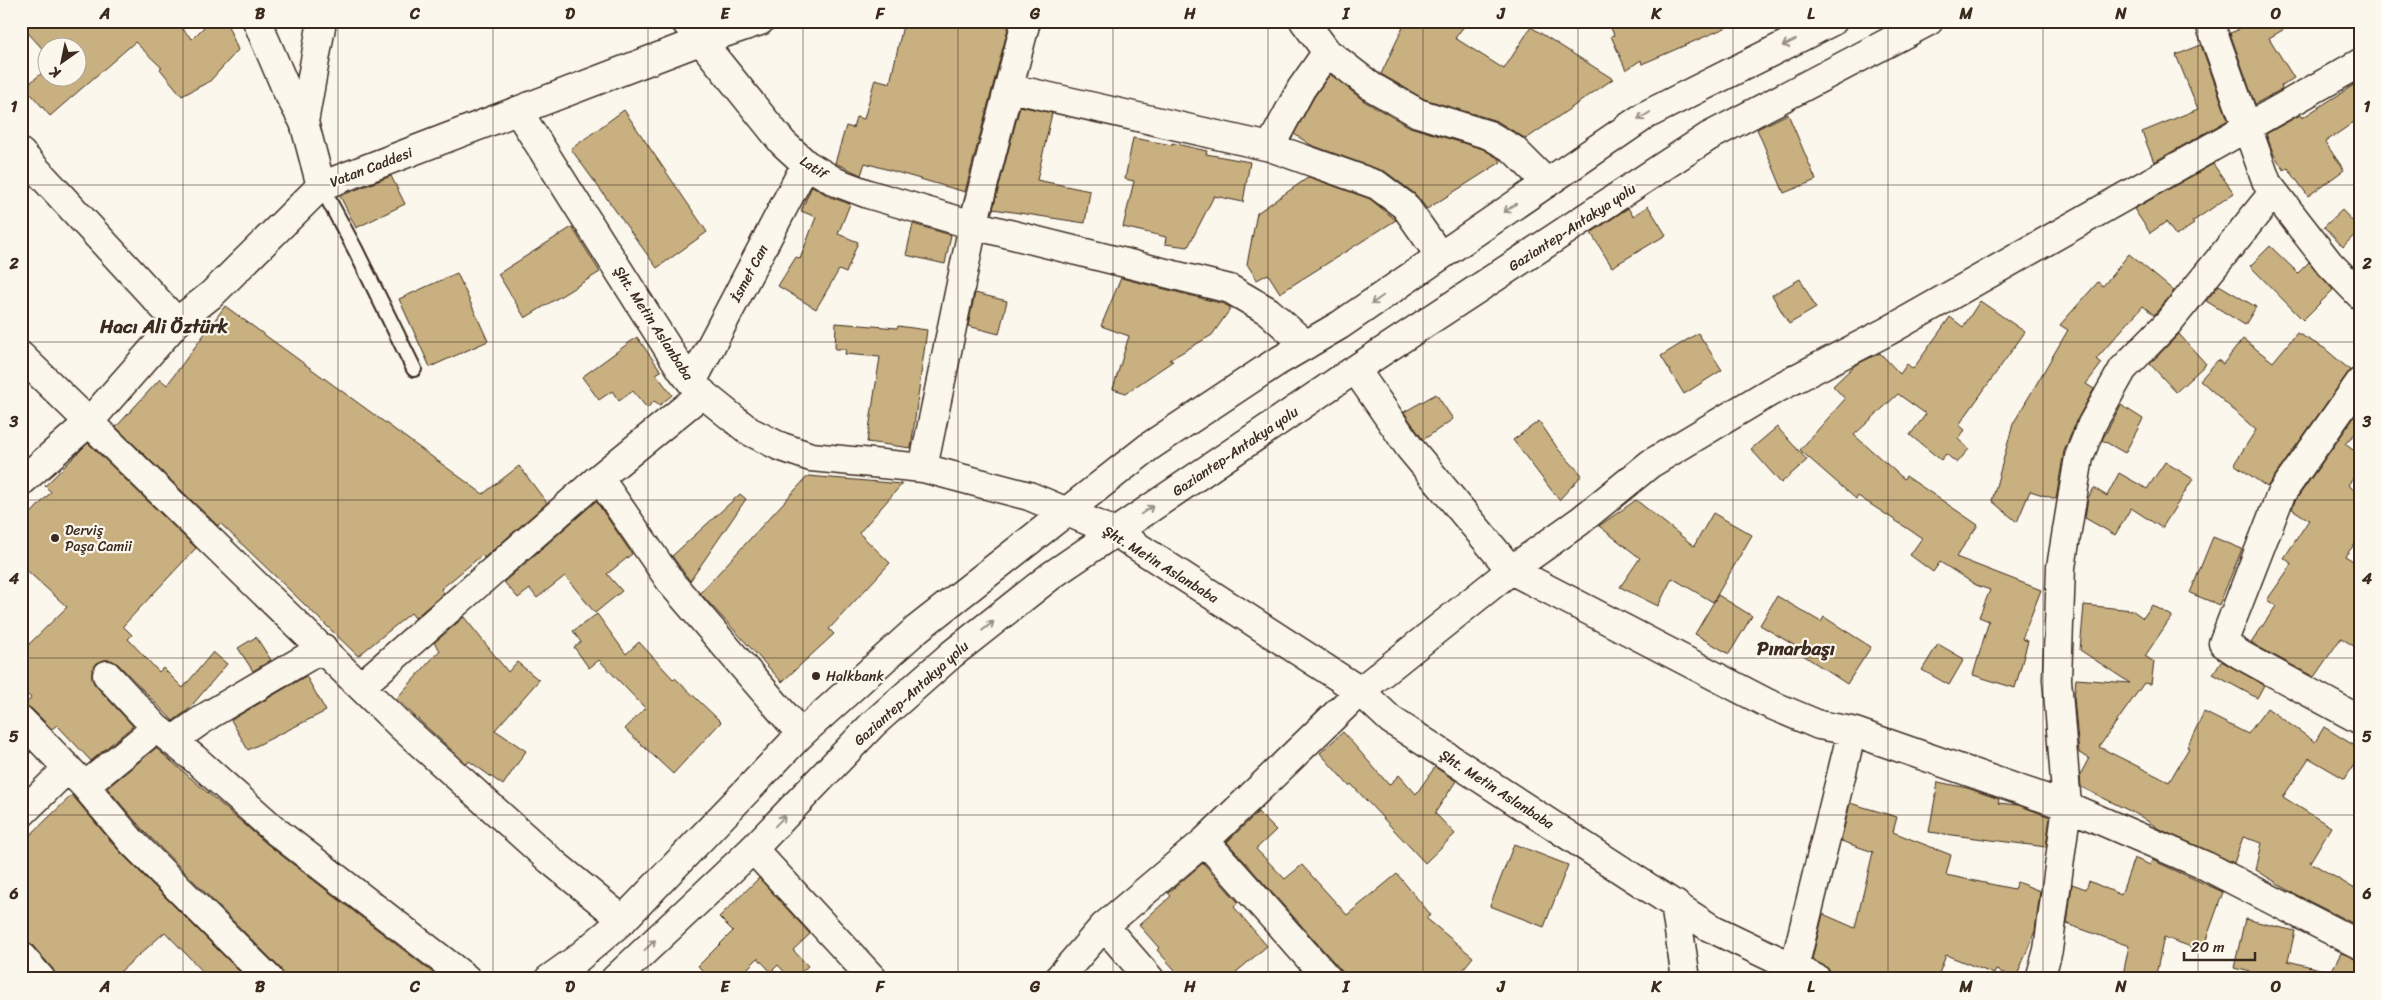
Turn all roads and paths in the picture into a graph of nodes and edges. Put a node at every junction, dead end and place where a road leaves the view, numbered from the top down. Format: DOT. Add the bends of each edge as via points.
graph roads {
  1 [pos="257,21"];
  2 [pos="322,21"];
  3 [pos="760,21"];
  4 [pos="1026,21"];
  5 [pos="1304,21"];
  6 [pos="1833,21"];
  7 [pos="1928,21"];
  8 [pos="2209,21"];
  9 [pos="693,31"];
  10 [pos="1327,52"];
  11 [pos="2360,63"];
  12 [pos="1010,88"];
  13 [pos="518,111"];
  14 [pos="304,122"];
  15 [pos="2247,127"];
  16 [pos="1270,146"];
  17 [pos="21,153"];
  18 [pos="806,164"];
  19 [pos="1547,183"];
  20 [pos="321,186"];
  21 [pos="2273,193"];
  22 [pos="974,225"];
  23 [pos="1440,256"];
  24 [pos="2360,295"];
  25 [pos="178,322"];
  26 [pos="1306,345"];
  27 [pos="21,356"];
  28 [pos="414,369"];
  29 [pos="1356,370"];
  30 [pos="2360,382"];
  31 [pos="697,388"];
  32 [pos="88,423"];
  33 [pos="923,468"];
  34 [pos="599,478"];
  35 [pos="21,482"];
  36 [pos="1066,513"];
  37 [pos="1115,532"];
  38 [pos="1511,570"];
  39 [pos="323,648"];
  40 [pos="108,675"];
  41 [pos="361,686"];
  42 [pos="1360,691"];
  43 [pos="21,720"];
  44 [pos="2360,720"];
  45 [pos="1852,731"];
  46 [pos="164,734"];
  47 [pos="801,734"];
  48 [pos="77,777"];
  49 [pos="2067,806"];
  50 [pos="21,814"];
  51 [pos="1205,841"];
  52 [pos="753,849"];
  53 [pos="1674,904"];
  54 [pos="623,920"];
  55 [pos="1104,926"];
  56 [pos="2360,945"];
  57 [pos="21,956"];
  58 [pos="1805,974"];
  59 [pos="41,979"];
  60 [pos="270,979"];
  61 [pos="467,979"];
  62 [pos="549,979"];
  63 [pos="615,979"];
  64 [pos="874,979"];
  65 [pos="1058,979"];
  66 [pos="1150,979"];
  67 [pos="1328,979"];
  68 [pos="1686,979"];
  69 [pos="2040,979"];
  1 -- 14 [label="street"];
  2 -- 14 [label="street"];
  3 -- 9 [label="street, Vatan Caddesi"];
  4 -- 12 [label="street"];
  5 -- 10 [label="street"];
  6 -- 19 [label="street, one-way" via="1646,115"];
  7 -- 29 [label="street, Gaziantep-Antakya yolu" via="1708,137"];
  8 -- 15 [label="street"];
  9 -- 13 [label="street, Vatan Caddesi"];
  9 -- 18 [label="street, Latif" via="783,144"];
  10 -- 16 [label="street" via="1301,89"];
  10 -- 19 [label="street" via="1403,106 1501,142 1531,165"];
  11 -- 15 [label="street"];
  12 -- 16 [label="street"];
  12 -- 22 [label="street"];
  13 -- 20 [label="street, Vatan Caddesi"];
  13 -- 31 [label="street, Şht. Metin Aslanbaba"];
  14 -- 20 [label="street"];
  15 -- 21 [label="street"];
  15 -- 38 [label="street" via="1888,331 1770,392 1658,458 1580,521"];
  16 -- 23 [label="street" via="1385,190 1405,206"];
  17 -- 25 [label="street"];
  18 -- 22 [label="street, Latif" via="836,182 868,194"];
  18 -- 31 [label="street, İsmet Can"];
  19 -- 23 [label="street, one-way"];
  20 -- 25 [label="street, Vatan Caddesi"];
  20 -- 28 [label="lane"];
  21 -- 24 [label="street" via="2329,263"];
  21 -- 49 [label="street" via="2168,323 2123,369 2092,424 2079,457 2062,567 2057,679"];
  22 -- 26 [label="street, Latif" via="1230,289 1268,311"];
  22 -- 33 [label="street"];
  23 -- 26 [label="street, one-way" via="1340,326"];
  25 -- 32 [label="street, Vatan Caddesi"];
  26 -- 36 [label="street" via="1150,446"];
  27 -- 32 [label="street"];
  37 -- 29 [label="street, Gaziantep-Antakya yolu, one-way"];
  29 -- 38 [label="street" via="1409,446"];
  30 -- 44 [label="street" via="2281,494 2223,643"];
  31 -- 33 [label="street, Şht. Metin Aslanbaba" via="749,431 811,458"];
  31 -- 34 [label="street"];
  32 -- 35 [label="street, Vatan Caddesi"];
  32 -- 39 [label="street"];
  33 -- 36 [label="street, Şht. Metin Aslanbaba" via="1029,496"];
  34 -- 41 [label="street"];
  34 -- 47 [label="street" via="673,585"];
  36 -- 37 [label="street, Şht. Metin Aslanbaba"];
  36 -- 47 [label="street" via="916,629"];
  37 -- 42 [label="street, Şht. Metin Aslanbaba"];
  52 -- 37 [label="street, Gaziantep-Antakya yolu, one-way" via="873,724 952,654 1052,576"];
  38 -- 42 [label="street"];
  38 -- 45 [label="street" via="1767,702 1819,725"];
  39 -- 41 [label="street"];
  39 -- 46 [label="street" via="209,715"];
  40 -- 46 [label="street"];
  41 -- 54 [label="street" via="550,860"];
  42 -- 51 [label="street"];
  42 -- 53 [label="street, Şht. Metin Aslanbaba" via="1391,720"];
  43 -- 48 [label="street"];
  45 -- 49 [label="street"];
  45 -- 58 [label="street"];
  46 -- 48 [label="street"];
  46 -- 61 [label="street" via="276,832"];
  47 -- 54 [label="street"];
  48 -- 50 [label="street"];
  48 -- 60 [label="street" via="131,841"];
  49 -- 56 [label="street" via="2206,866"];
  49 -- 69 [label="street" via="2048,950"];
  51 -- 55 [label="street"];
  51 -- 67 [label="street"];
  63 -- 52 [label="street, Gaziantep-Antakya yolu, one-way"];
  52 -- 64 [label="street"];
  53 -- 58 [label="street, Şht. Metin Aslanbaba" via="1709,927"];
  53 -- 68 [label="street"];
  54 -- 62 [label="street"];
  55 -- 65 [label="street"];
  55 -- 66 [label="street"];
  57 -- 59 [label="street"];
}
